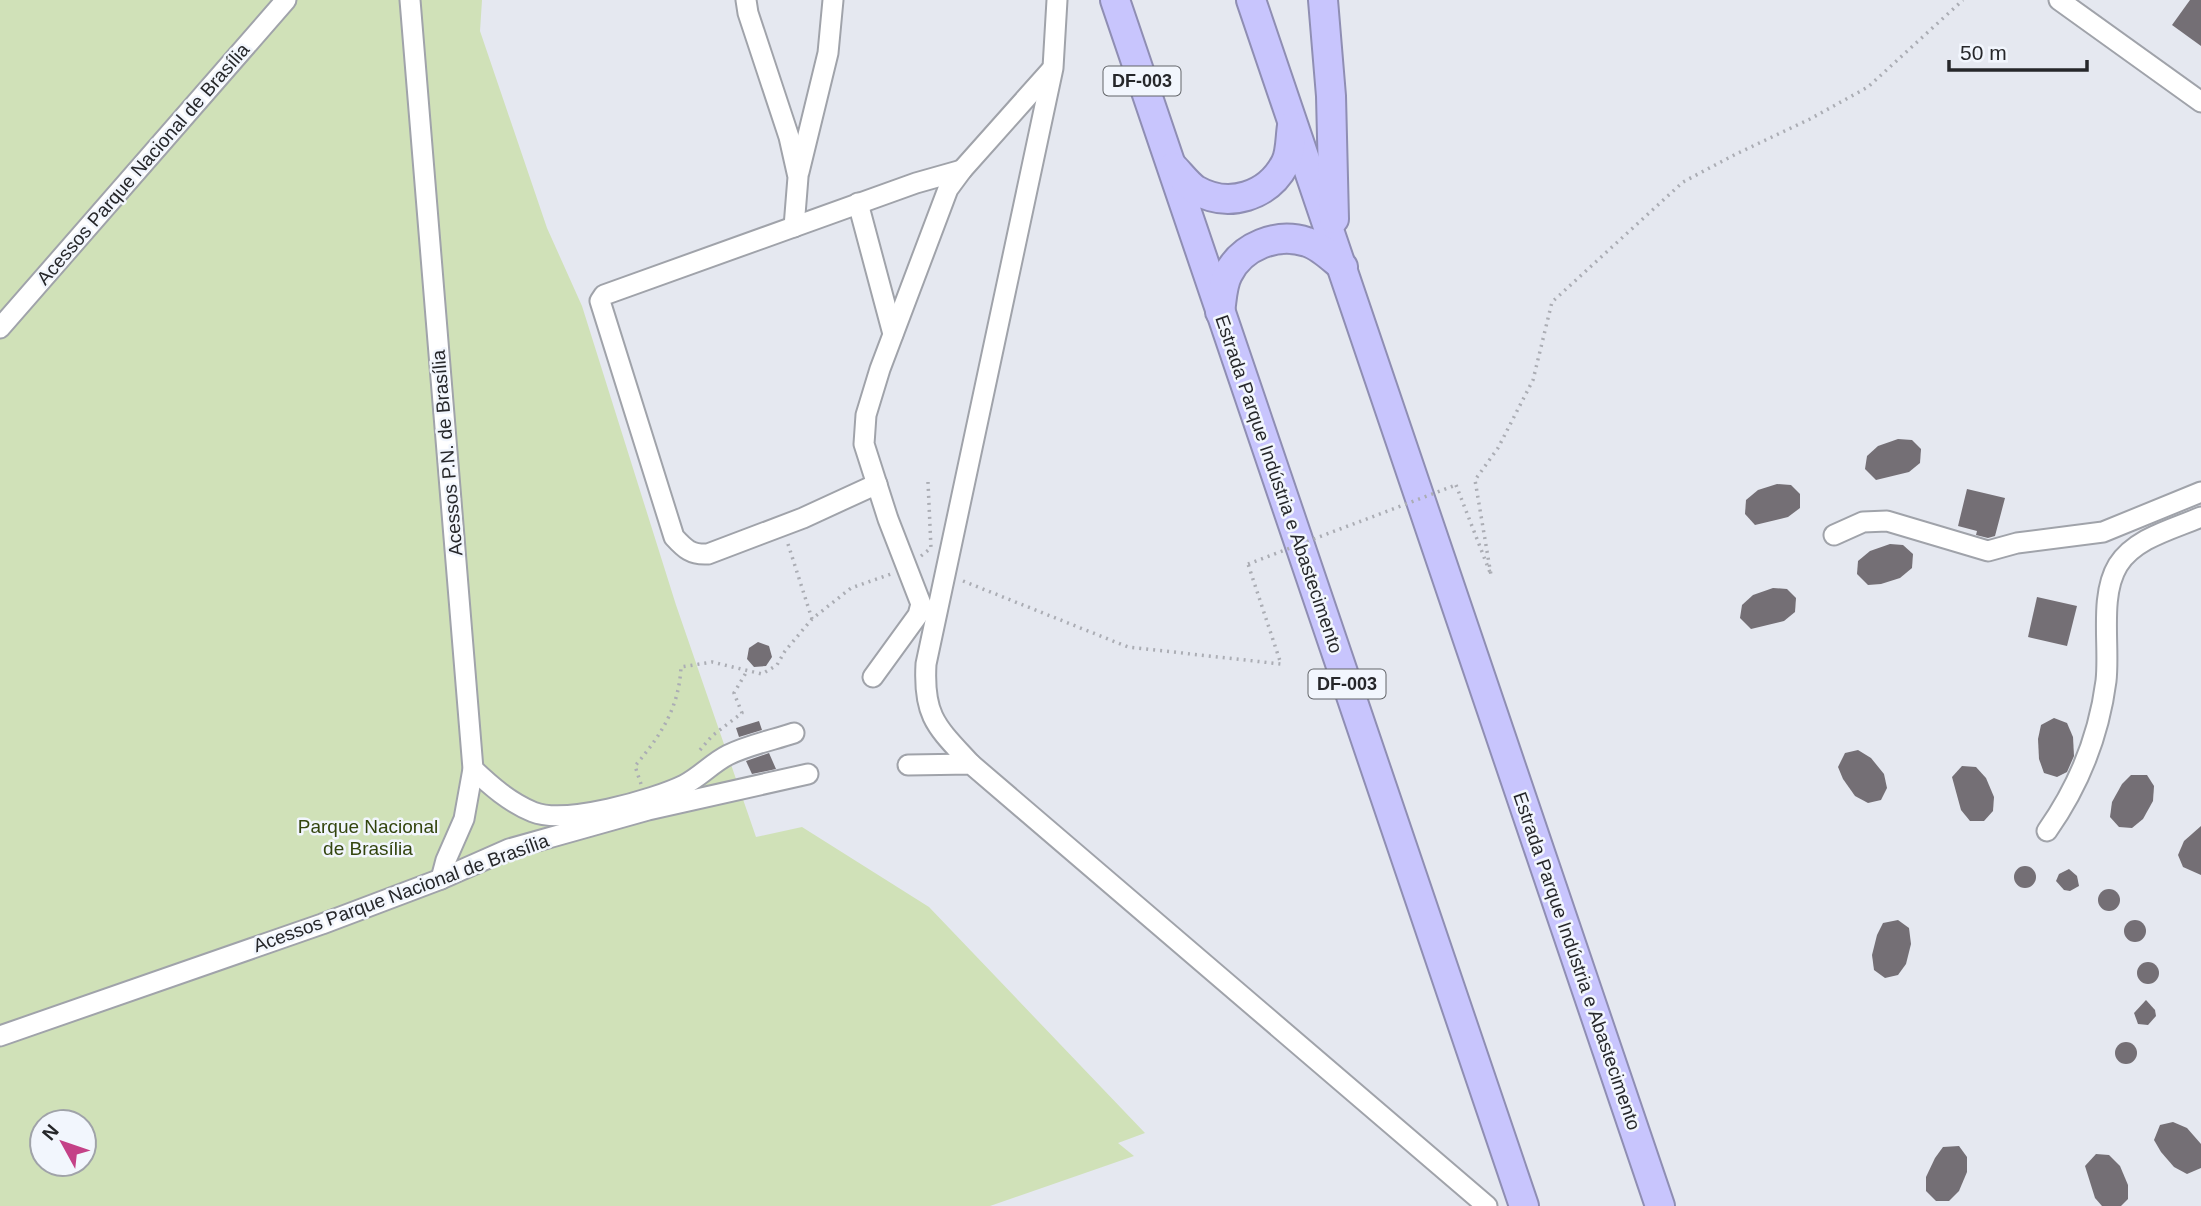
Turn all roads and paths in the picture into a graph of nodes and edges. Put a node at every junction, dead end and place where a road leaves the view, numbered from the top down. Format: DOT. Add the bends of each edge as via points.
graph roads {
  1 [pos="286,0"];
  2 [pos="410,0"];
  3 [pos="746,0"];
  4 [pos="833,0"];
  5 [pos="1057,0"];
  6 [pos="1115,0"];
  7 [pos="1251,0"];
  8 [pos="1323,0"];
  9 [pos="1963,0"];
  10 [pos="2059,0"];
  11 [pos="1053,68"];
  12 [pos="2201,102"];
  13 [pos="1292,124"];
  14 [pos="1169,162"];
  15 [pos="962,170"];
  16 [pos="798,177"];
  17 [pos="858,203"];
  18 [pos="794,227"];
  19 [pos="1339,255"];
  20 [pos="1220,312"];
  21 [pos="0,328"];
  22 [pos="893,334"];
  23 [pos="928,482"];
  24 [pos="877,484"];
  25 [pos="2201,492"];
  26 [pos="2201,517"];
  27 [pos="782,526"];
  28 [pos="1834,535"];
  29 [pos="907,569"];
  30 [pos="944,573"];
  31 [pos="812,619"];
  32 [pos="907,628"];
  33 [pos="929,645"];
  34 [pos="747,671"];
  35 [pos="873,677"];
  36 [pos="794,733"];
  37 [pos="698,752"];
  38 [pos="971,764"];
  39 [pos="908,765"];
  40 [pos="473,769"];
  41 [pos="808,774"];
  42 [pos="651,779"];
  43 [pos="642,791"];
  44 [pos="2048,831"];
  45 [pos="441,879"];
  46 [pos="0,1035"];
  47 [pos="1488,1206"];
  48 [pos="1524,1206"];
  49 [pos="1660,1206"];
  1 -- 21 [label="street, Acessos Parque Nacional de Brasília"];
  2 -- 40 [label="street, Acessos P.N. de Brasília"];
  3 -- 16 [label="street"];
  4 -- 16 [label="street" via="828,53"];
  5 -- 11 [label="street"];
  6 -- 14 [label="highway, Estrada Parque Indústria e Abastecimento / DF-003"];
  7 -- 13 [label="highway, Estrada Parque Indústria e Abastecimento"];
  8 -- 19 [label="highway"];
  9 -- 30 [label="path, bridge" via="1868,87 1683,183 1552,302 1532,380 1498,448 1475,480 1491,575 1456,485 1248,564 1280,664 1128,648"];
  10 -- 12 [label="street"];
  11 -- 15 [label="street"];
  11 -- 30 [label="street"];
  13 -- 14 [label="highway" via="1287,162 1271,184 1247,198 1220,199 1195,190"];
  13 -- 19 [label="highway, Estrada Parque Indústria e Abastecimento"];
  14 -- 20 [label="highway, Estrada Parque Indústria e Abastecimento / DF-003"];
  15 -- 17 [label="street"];
  15 -- 22 [label="street" via="948,189"];
  16 -- 18 [label="street"];
  17 -- 18 [label="street"];
  17 -- 22 [label="street"];
  18 -- 27 [label="street" via="604,295 600,304 674,537 694,555 708,554"];
  19 -- 20 [label="highway" via="1284,238 1261,243 1241,256 1227,275"];
  19 -- 49 [label="highway, Estrada Parque Indústria e Abastecimento"];
  20 -- 48 [label="highway, Estrada Parque Indústria e Abastecimento / DF-003"];
  22 -- 24 [label="street" via="866,415 864,444"];
  23 -- 29 [label="path" via="931,548"];
  24 -- 27 [label="street"];
  24 -- 29 [label="street"];
  25 -- 28 [label="street" via="2103,532 1988,551 1887,521 1863,522"];
  26 -- 44 [label="street" via="2137,545 2119,563 2109,583 2106,681 2099,719 2066,805"];
  27 -- 31 [label="path"];
  29 -- 31 [label="path" via="851,588"];
  29 -- 32 [label="street" via="921,604"];
  30 -- 33 [label="street"];
  31 -- 34 [label="path" via="777,665 762,674"];
  32 -- 33 [label="street"];
  32 -- 35 [label="street"];
  33 -- 38 [label="street" via="928,708 936,726"];
  34 -- 37 [label="path" via="734,693 742,713"];
  34 -- 43 [label="path" via="712,663 681,667 680,692 657,740 635,766"];
  36 -- 43 [label="street" via="728,755 683,786"];
  38 -- 39 [label="street"];
  38 -- 47 [label="street"];
  40 -- 43 [label="street" via="495,789 536,813 555,816 596,811"];
  40 -- 45 [label="street, Acessos P.N. de Brasília" via="464,819"];
  41 -- 45 [label="street, Acessos Parque Nacional de Brasília" via="649,810 509,849"];
  42 -- 43 [label="path"];
  45 -- 46 [label="street, Acessos Parque Nacional de Brasília"];
}
